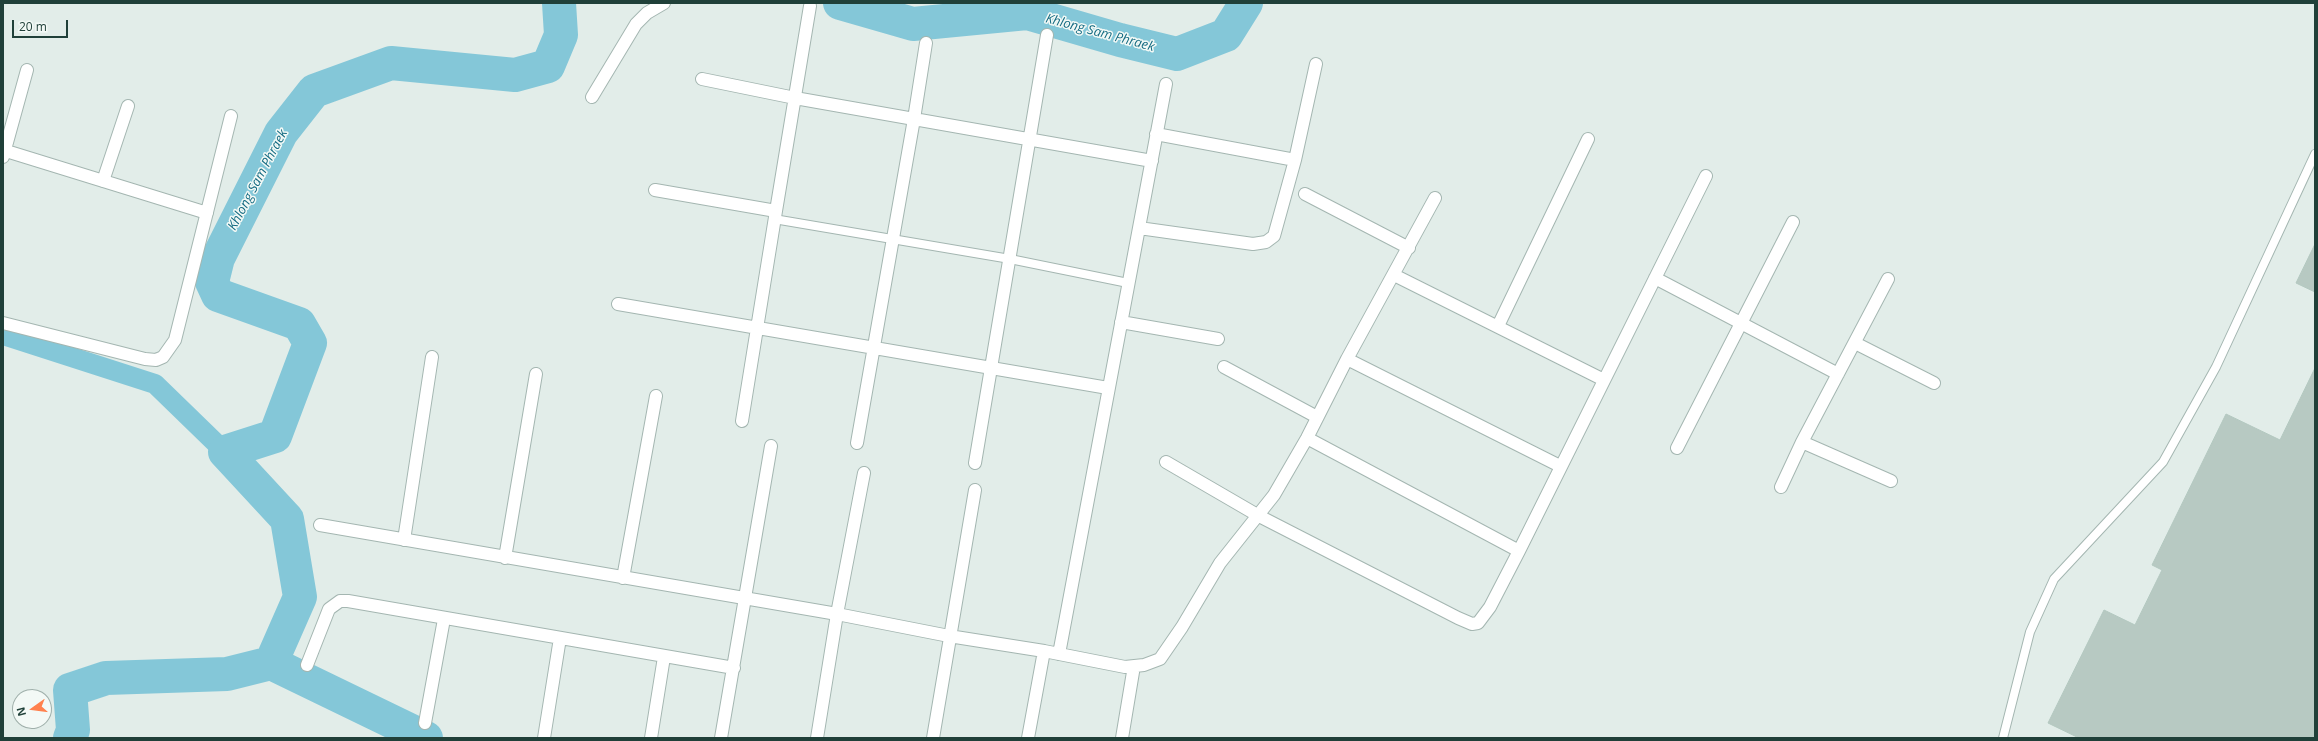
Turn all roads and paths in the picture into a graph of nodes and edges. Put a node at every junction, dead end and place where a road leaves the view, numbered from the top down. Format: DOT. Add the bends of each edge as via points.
graph roads {
  1 [pos="664,3"];
  2 [pos="810,6"];
  3 [pos="1047,35"];
  4 [pos="926,43"];
  5 [pos="1316,64"];
  6 [pos="27,70"];
  7 [pos="702,79"];
  8 [pos="1166,84"];
  9 [pos="592,97"];
  10 [pos="795,98"];
  11 [pos="128,106"];
  12 [pos="231,116"];
  13 [pos="914,119"];
  14 [pos="1156,134"];
  15 [pos="1588,139"];
  16 [pos="1029,141"];
  17 [pos="4,152"];
  18 [pos="2315,154"];
  19 [pos="1295,160"];
  20 [pos="1152,161"];
  21 [pos="1706,176"];
  22 [pos="103,181"];
  23 [pos="655,190"];
  24 [pos="1305,194"];
  25 [pos="1435,198"];
  26 [pos="207,213"];
  27 [pos="775,215"];
  28 [pos="1793,222"];
  29 [pos="1139,228"];
  30 [pos="892,238"];
  31 [pos="1409,248"];
  32 [pos="1010,259"];
  33 [pos="1394,275"];
  34 [pos="1655,278"];
  35 [pos="1888,279"];
  36 [pos="1128,283"];
  37 [pos="618,304"];
  38 [pos="1121,322"];
  39 [pos="3,323"];
  40 [pos="1741,323"];
  41 [pos="1498,326"];
  42 [pos="756,328"];
  43 [pos="1218,339"];
  44 [pos="1855,342"];
  45 [pos="874,347"];
  46 [pos="432,356"];
  47 [pos="1347,359"];
  48 [pos="1224,367"];
  49 [pos="990,369"];
  50 [pos="536,374"];
  51 [pos="1838,374"];
  52 [pos="1604,380"];
  53 [pos="1934,383"];
  54 [pos="1108,388"];
  55 [pos="656,396"];
  56 [pos="1317,417"];
  57 [pos="742,421"];
  58 [pos="1307,438"];
  59 [pos="857,442"];
  60 [pos="1802,442"];
  61 [pos="771,446"];
  62 [pos="1677,448"];
  63 [pos="1166,462"];
  64 [pos="975,463"];
  65 [pos="1560,466"];
  66 [pos="864,473"];
  67 [pos="1891,481"];
  68 [pos="1781,487"];
  69 [pos="975,490"];
  70 [pos="1259,516"];
  71 [pos="320,525"];
  72 [pos="404,540"];
  73 [pos="1519,551"];
  74 [pos="505,558"];
  75 [pos="623,578"];
  76 [pos="746,599"];
  77 [pos="837,614"];
  78 [pos="444,619"];
  79 [pos="949,636"];
  80 [pos="560,638"];
  81 [pos="1044,651"];
  82 [pos="1060,654"];
  83 [pos="664,657"];
  84 [pos="306,664"];
  85 [pos="1134,666"];
  86 [pos="734,668"];
  87 [pos="425,723"];
  88 [pos="544,738"];
  89 [pos="651,738"];
  90 [pos="721,738"];
  91 [pos="817,738"];
  92 [pos="933,738"];
  93 [pos="1028,738"];
  94 [pos="1122,738"];
  95 [pos="2003,738"];
  1 -- 9 [label="street" via="647,13 636,24"];
  2 -- 10 [label="street"];
  3 -- 16 [label="street"];
  4 -- 13 [label="street"];
  5 -- 19 [label="street"];
  6 -- 17 [label="street"];
  7 -- 10 [label="street"];
  8 -- 14 [label="street"];
  10 -- 13 [label="street"];
  10 -- 27 [label="street"];
  11 -- 22 [label="street"];
  12 -- 26 [label="street"];
  13 -- 16 [label="street"];
  13 -- 30 [label="street"];
  14 -- 19 [label="street"];
  14 -- 20 [label="street"];
  15 -- 41 [label="street"];
  16 -- 20 [label="street"];
  16 -- 32 [label="street"];
  17 -- 22 [label="street"];
  18 -- 95 [label="lane" via="2216,367 2162,462 2054,579 2030,632"];
  19 -- 29 [label="street" via="1274,236 1266,242 1253,244"];
  20 -- 29 [label="street"];
  21 -- 34 [label="street"];
  22 -- 26 [label="street"];
  23 -- 27 [label="street"];
  24 -- 31 [label="street"];
  25 -- 31 [label="street"];
  26 -- 39 [label="street" via="175,340 163,357 156,360 145,359"];
  27 -- 30 [label="lane"];
  27 -- 42 [label="street"];
  28 -- 40 [label="street"];
  29 -- 36 [label="street"];
  30 -- 32 [label="lane"];
  30 -- 45 [label="street"];
  31 -- 33 [label="street"];
  32 -- 36 [label="lane"];
  32 -- 49 [label="street"];
  33 -- 41 [label="street"];
  33 -- 47 [label="street"];
  34 -- 40 [label="street"];
  34 -- 52 [label="street"];
  35 -- 44 [label="street"];
  36 -- 38 [label="street"];
  37 -- 42 [label="street"];
  38 -- 43 [label="street"];
  38 -- 54 [label="street"];
  40 -- 51 [label="street"];
  40 -- 62 [label="street"];
  41 -- 52 [label="street"];
  42 -- 45 [label="street"];
  42 -- 57 [label="street"];
  44 -- 51 [label="street"];
  44 -- 53 [label="street"];
  45 -- 49 [label="street"];
  45 -- 59 [label="street"];
  46 -- 72 [label="street"];
  47 -- 56 [label="street"];
  47 -- 65 [label="street"];
  48 -- 56 [label="street"];
  49 -- 54 [label="street"];
  49 -- 64 [label="street"];
  50 -- 74 [label="street"];
  51 -- 60 [label="street"];
  52 -- 65 [label="street"];
  54 -- 82 [label="street"];
  55 -- 75 [label="street"];
  56 -- 58 [label="street"];
  58 -- 70 [label="street"];
  58 -- 73 [label="street"];
  60 -- 67 [label="street"];
  60 -- 68 [label="street"];
  61 -- 76 [label="street"];
  63 -- 70 [label="street"];
  65 -- 73 [label="street"];
  66 -- 77 [label="street"];
  69 -- 79 [label="street"];
  70 -- 73 [label="street" via="1472,624 1478,623 1484,617"];
  70 -- 85 [label="street" via="1220,563 1160,659"];
  71 -- 72 [label="street"];
  72 -- 74 [label="street"];
  74 -- 75 [label="street"];
  75 -- 76 [label="street"];
  76 -- 77 [label="street"];
  76 -- 86 [label="street"];
  77 -- 79 [label="street"];
  77 -- 91 [label="street"];
  78 -- 80 [label="street"];
  78 -- 84 [label="street" via="340,600 329,609"];
  78 -- 87 [label="street"];
  79 -- 81 [label="street"];
  79 -- 92 [label="street"];
  80 -- 83 [label="street"];
  80 -- 88 [label="street"];
  81 -- 82 [label="street"];
  81 -- 93 [label="street"];
  82 -- 85 [label="street" via="1125,667"];
  83 -- 86 [label="street"];
  83 -- 89 [label="street"];
  85 -- 94 [label="street"];
  86 -- 90 [label="street"];
}
